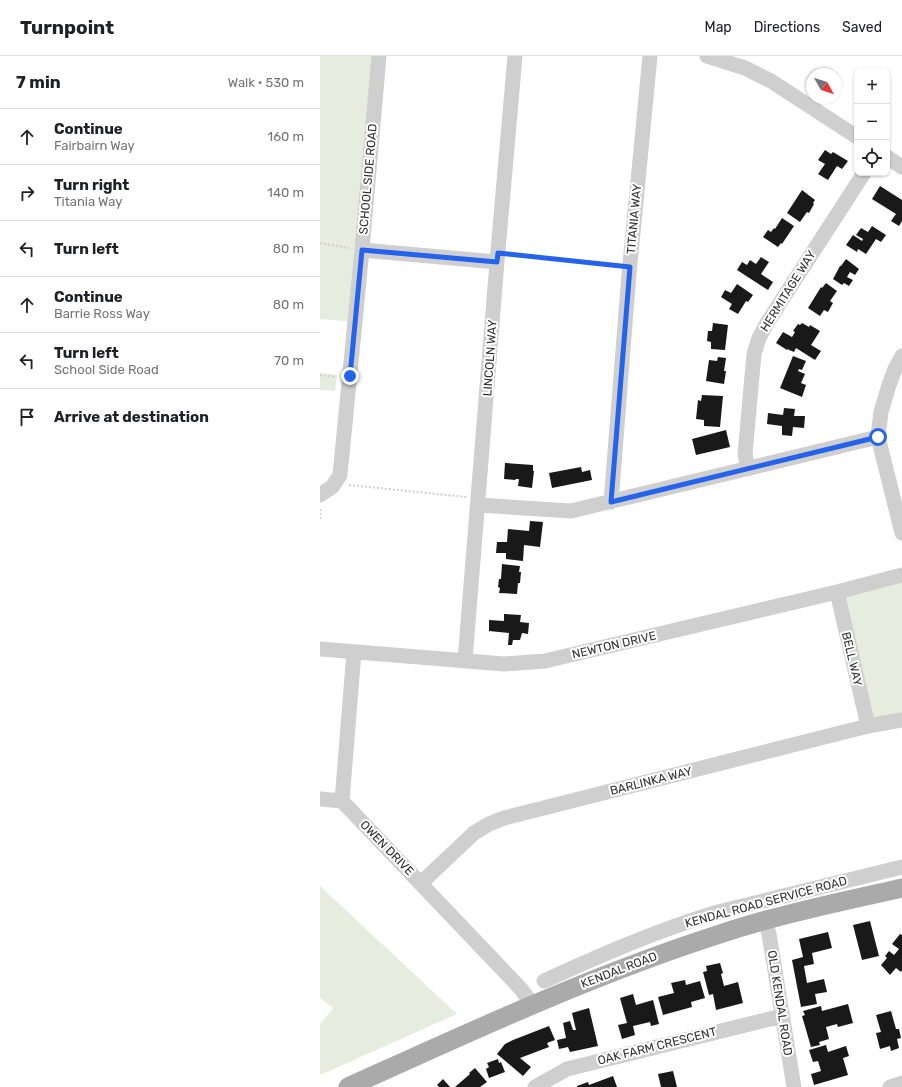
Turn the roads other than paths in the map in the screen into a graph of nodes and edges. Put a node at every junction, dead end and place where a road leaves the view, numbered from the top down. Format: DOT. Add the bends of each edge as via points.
graph roads {
  1 [pos="379,56"];
  2 [pos="515,56"];
  3 [pos="650,56"];
  4 [pos="707,56"];
  5 [pos="854,135"];
  6 [pos="890,159"];
  7 [pos="902,166"];
  8 [pos="862,176"];
  9 [pos="362,250"];
  10 [pos="497,258"];
  11 [pos="902,356"];
  12 [pos="878,437"];
  13 [pos="748,469"];
  14 [pos="328,489"];
  15 [pos="478,502"];
  16 [pos="611,502"];
  17 [pos="902,533"];
  18 [pos="902,575"];
  19 [pos="837,592"];
  20 [pos="320,649"];
  21 [pos="354,652"];
  22 [pos="465,660"];
  23 [pos="902,720"];
  24 [pos="868,726"];
  25 [pos="320,799"];
  26 [pos="342,801"];
  27 [pos="902,867"];
  28 [pos="420,883"];
  29 [pos="902,888"];
  30 [pos="765,920"];
  31 [pos="544,981"];
  32 [pos="532,1004"];
  33 [pos="782,1016"];
  34 [pos="902,1083"];
  35 [pos="348,1087"];
  36 [pos="535,1087"];
  37 [pos="794,1087"];
  38 [pos="890,1087"];
  1 -- 9 [label="street, SCHOOL SIDE ROAD"];
  2 -- 10 [label="street, LINCOLN WAY"];
  3 -- 16 [label="street, TITANIA WAY"];
  4 -- 5 [label="street" via="745,68 771,81"];
  6 -- 7 [label="street"];
  8 -- 13 [label="street, HERMITAGE WAY" via="759,338 754,354 745,454"];
  9 -- 10 [label="street"];
  9 -- 14 [label="street, SCHOOL SIDE ROAD" via="340,475"];
  10 -- 15 [label="street, LINCOLN WAY"];
  11 -- 12 [label="street" via="889,385 881,412"];
  12 -- 13 [label="street"];
  12 -- 17 [label="street"];
  13 -- 16 [label="street"];
  15 -- 16 [label="street" via="571,511"];
  15 -- 22 [label="street, LINCOLN WAY"];
  18 -- 19 [label="street, NEWTON DRIVE"];
  19 -- 22 [label="street, NEWTON DRIVE" via="545,661 504,664"];
  19 -- 24 [label="street, BELL WAY"];
  20 -- 21 [label="street, NEWTON DRIVE"];
  21 -- 22 [label="street, NEWTON DRIVE"];
  21 -- 26 [label="street"];
  23 -- 24 [label="street, BARLINKA WAY"];
  24 -- 28 [label="street, BARLINKA WAY" via="504,818 474,833"];
  25 -- 26 [label="street"];
  26 -- 28 [label="street, OWEN DRIVE"];
  27 -- 31 [label="street, KENDAL ROAD SERVICE ROAD" via="689,921 624,945"];
  28 -- 32 [label="street, OWEN DRIVE" via="521,989"];
  29 -- 30 [label="main road, KENDAL ROAD"];
  30 -- 32 [label="main road, KENDAL ROAD" via="660,954"];
  30 -- 33 [label="street, OLD KENDAL ROAD"];
  32 -- 35 [label="main road, KENDAL ROAD"];
  33 -- 36 [label="street, OAK FARM CRESCENT" via="576,1066"];
  33 -- 37 [label="street, OLD KENDAL ROAD"];
  34 -- 38 [label="street"];
}
